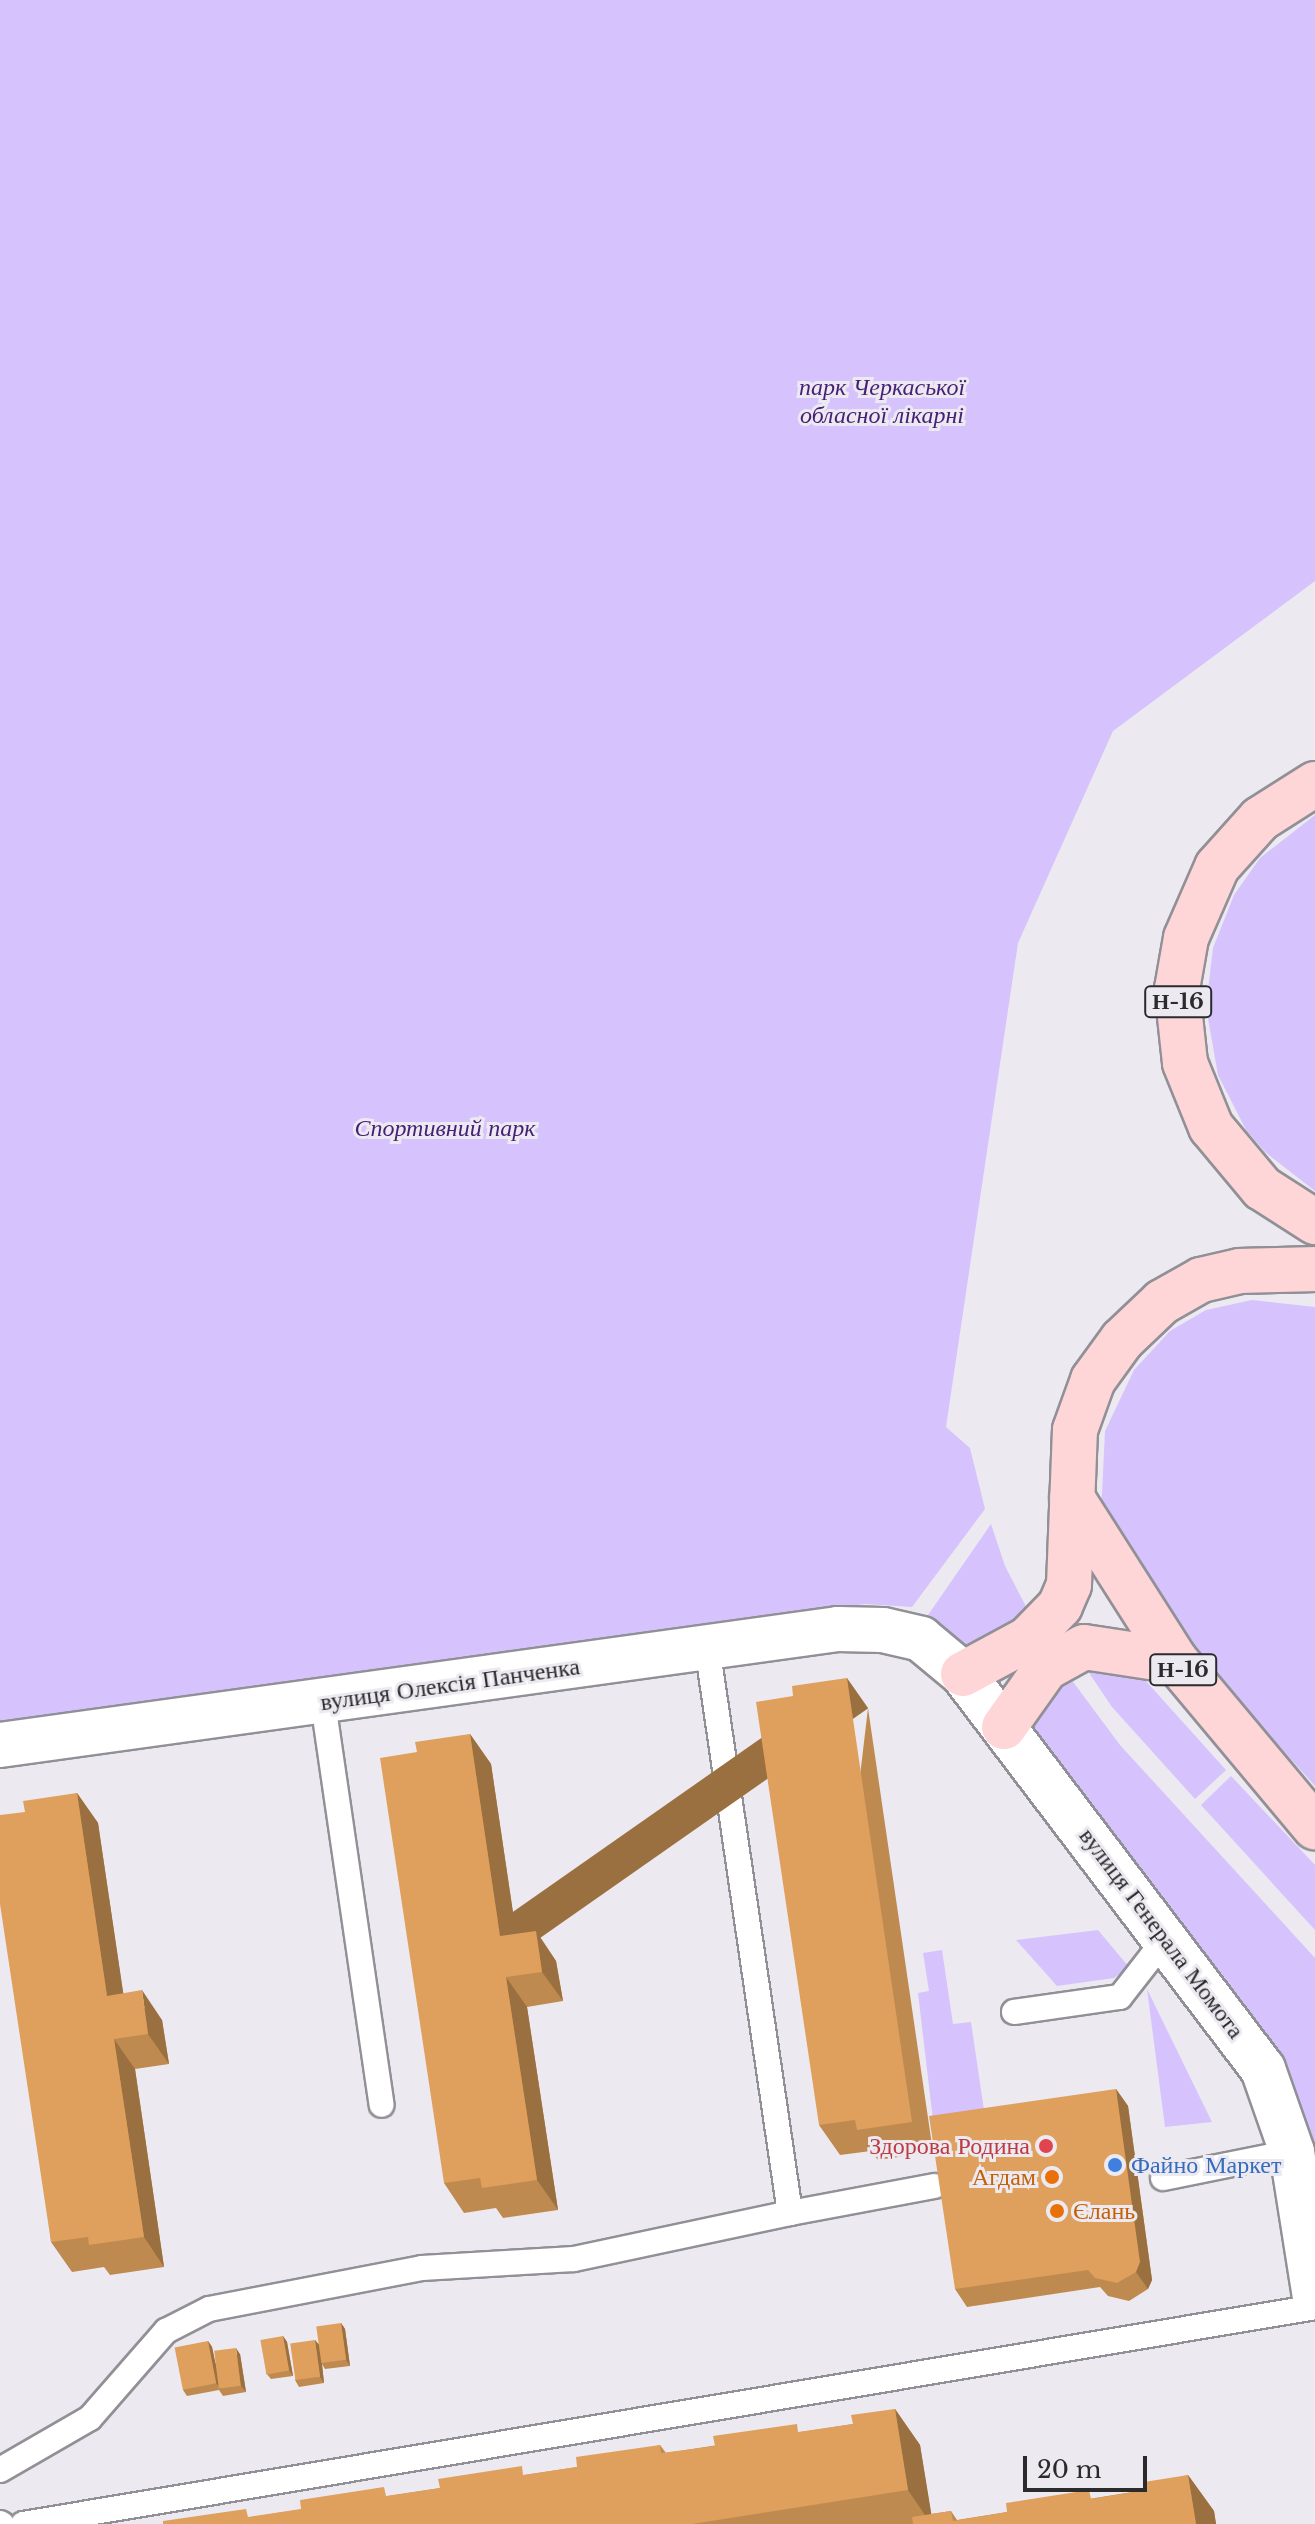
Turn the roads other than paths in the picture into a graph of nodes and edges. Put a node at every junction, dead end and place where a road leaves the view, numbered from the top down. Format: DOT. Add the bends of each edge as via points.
graph roads {
  1 [pos="1315,784"];
  2 [pos="1315,1222"];
  3 [pos="1315,1269"];
  4 [pos="1072,1498"];
  5 [pos="900,1632"];
  6 [pos="707,1646"];
  7 [pos="1176,1661"];
  8 [pos="963,1674"];
  9 [pos="323,1703"];
  10 [pos="1004,1727"];
  11 [pos="0,1745"];
  12 [pos="1315,1827"];
  13 [pos="1166,1938"];
  14 [pos="1014,2012"];
  15 [pos="382,2105"];
  16 [pos="1292,2152"];
  17 [pos="1163,2178"];
  18 [pos="934,2186"];
  19 [pos="790,2213"];
  20 [pos="1315,2297"];
  21 [pos="1315,2307"];
  22 [pos="0,2470"];
  23 [pos="23,2524"];
  1 -- 2 [label="main road, Н-16" via="1260,819 1217,867 1191,924 1177,989 1185,1063 1211,1127 1262,1188"];
  3 -- 4 [label="main road" via="1210,1277 1142,1319 1107,1358 1082,1408 1073,1449"];
  4 -- 7 [label="main road, Н-16"];
  4 -- 8 [label="main road" via="1069,1585 1060,1606 1028,1639"];
  5 -- 6 [label="street, вулиця Олексія Панченка" via="838,1629"];
  5 -- 8 [label="street, вулиця Генерала Момота" via="921,1639"];
  6 -- 9 [label="street, вулиця Олексія Панченка"];
  6 -- 19 [label="lane"];
  7 -- 10 [label="main road" via="1084,1647 1046,1668"];
  7 -- 12 [label="main road, Н-16"];
  8 -- 10 [label="street, вулиця Генерала Момота"];
  9 -- 11 [label="street, вулиця Олексія Панченка"];
  9 -- 15 [label="lane"];
  10 -- 13 [label="street, вулиця Генерала Момота"];
  13 -- 14 [label="lane" via="1120,1997"];
  13 -- 16 [label="street, вулиця Генерала Момота" via="1268,2078"];
  16 -- 17 [label="lane"];
  16 -- 20 [label="street, вулиця Генерала Момота"];
  18 -- 19 [label="lane"];
  19 -- 22 [label="lane" via="574,2259 422,2268 194,2314 166,2331 90,2418"];
  21 -- 23 [label="lane"];
}
